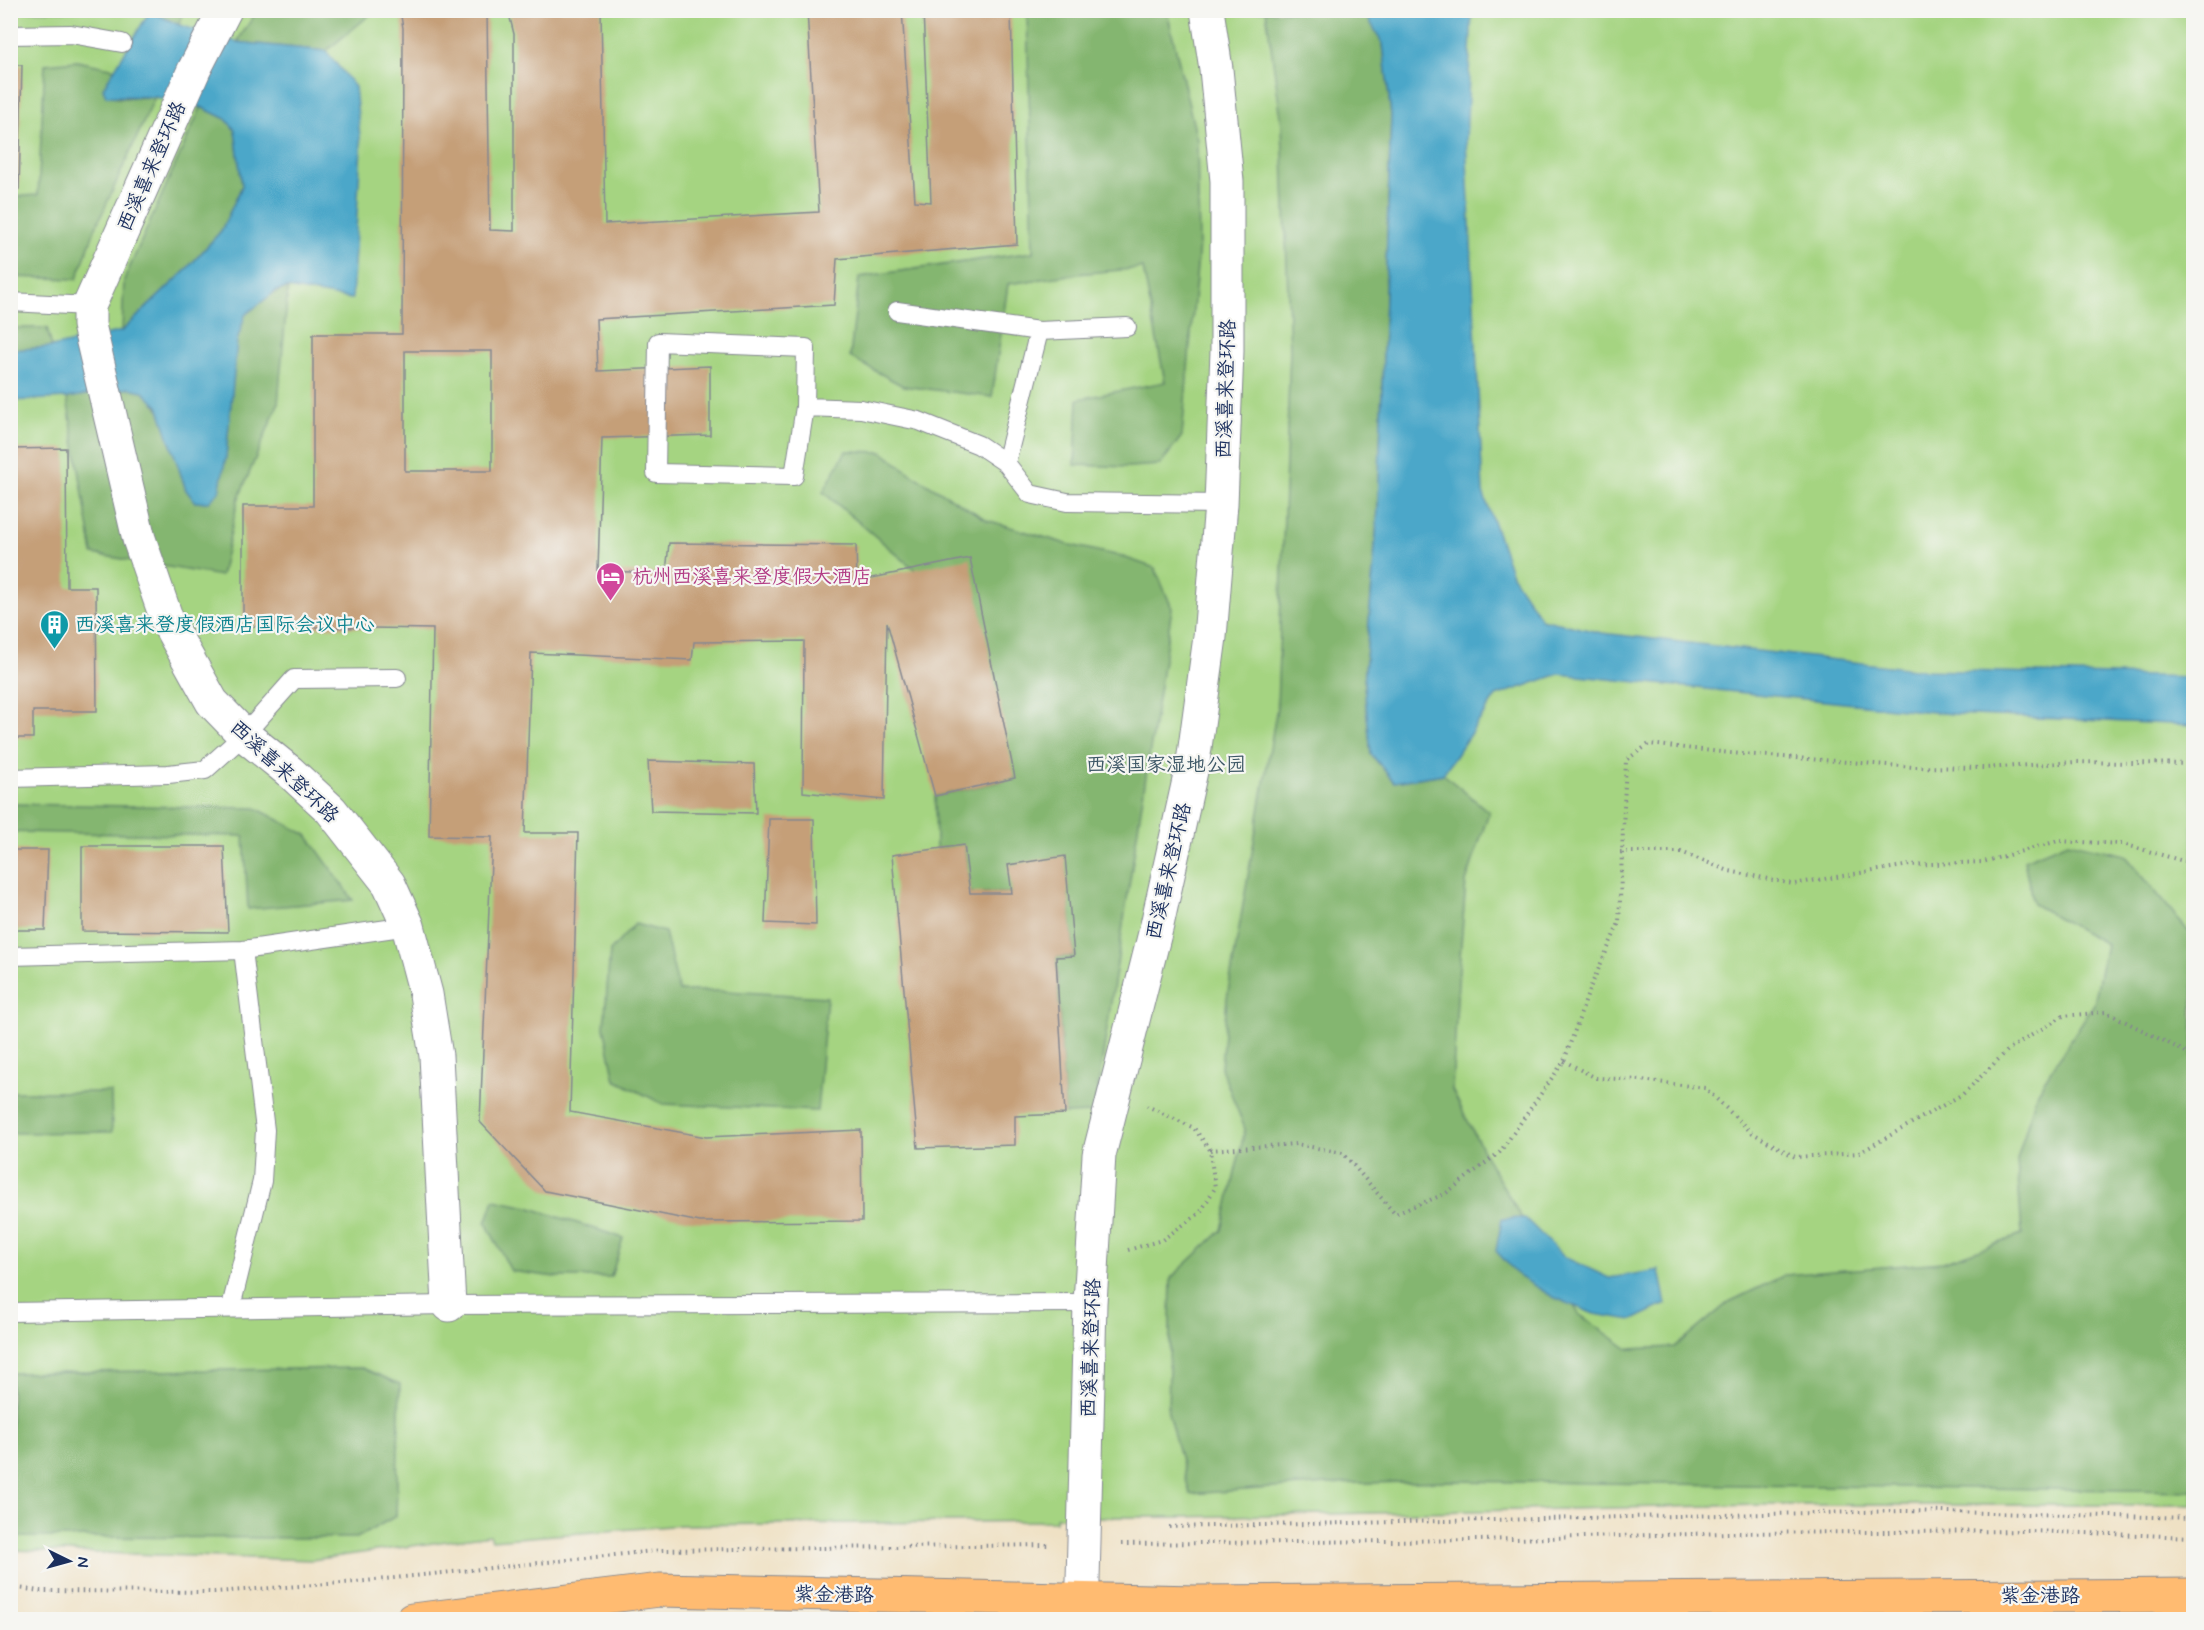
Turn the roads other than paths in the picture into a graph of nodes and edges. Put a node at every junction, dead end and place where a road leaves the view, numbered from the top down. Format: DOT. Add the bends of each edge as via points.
graph roads {
  1 [pos="225,10"];
  2 [pos="1207,10"];
  3 [pos="10,35"];
  4 [pos="122,42"];
  5 [pos="10,302"];
  6 [pos="897,311"];
  7 [pos="89,316"];
  8 [pos="1127,327"];
  9 [pos="1039,330"];
  10 [pos="805,407"];
  11 [pos="1006,463"];
  12 [pos="1221,504"];
  13 [pos="397,678"];
  14 [pos="244,735"];
  15 [pos="10,778"];
  16 [pos="408,926"];
  17 [pos="243,950"];
  18 [pos="10,956"];
  19 [pos="1090,1303"];
  20 [pos="449,1305"];
  21 [pos="231,1307"];
  22 [pos="10,1312"];
  23 [pos="2193,1595"];
  24 [pos="1195,1602"];
  25 [pos="1080,1613"];
  26 [pos="412,1620"];
  27 [pos="1147,1620"];
  1 -- 7 [label="street, 西溪喜来登环路" via="194,69"];
  2 -- 12 [label="street, 西溪喜来登环路" via="1227,181 1227,351"];
  3 -- 4 [label="lane" via="71,34"];
  5 -- 7 [label="lane"];
  6 -- 9 [label="lane"];
  7 -- 14 [label="street, 西溪喜来登环路" via="109,420 139,539 168,623 212,702"];
  8 -- 9 [label="lane"];
  9 -- 11 [label="lane"];
  10 -- 10 [label="lane" via="806,348 658,342 656,473 794,476"];
  10 -- 11 [label="lane" via="861,409 919,421 979,445"];
  11 -- 12 [label="lane" via="1030,494 1067,502"];
  12 -- 19 [label="street, 西溪喜来登环路" via="1210,637 1193,762 1099,1155"];
  13 -- 14 [label="lane" via="294,679"];
  14 -- 15 [label="lane" via="205,770"];
  14 -- 16 [label="street, 西溪喜来登环路" via="331,810 389,884"];
  16 -- 17 [label="lane"];
  16 -- 20 [label="street, 西溪喜来登环路" via="426,994 436,1056"];
  17 -- 18 [label="lane"];
  17 -- 21 [label="lane" via="265,1130 261,1181"];
  19 -- 20 [label="lane"];
  19 -- 25 [label="street, 西溪喜来登环路"];
  20 -- 21 [label="lane"];
  21 -- 22 [label="lane"];
  23 -- 24 [label="main road, 紫金港路"];
  24 -- 25 [label="main road, 紫金港路"];
  24 -- 27 [label="main road" via="1157,1612"];
  25 -- 26 [label="main road, 紫金港路" via="660,1590"];
}
